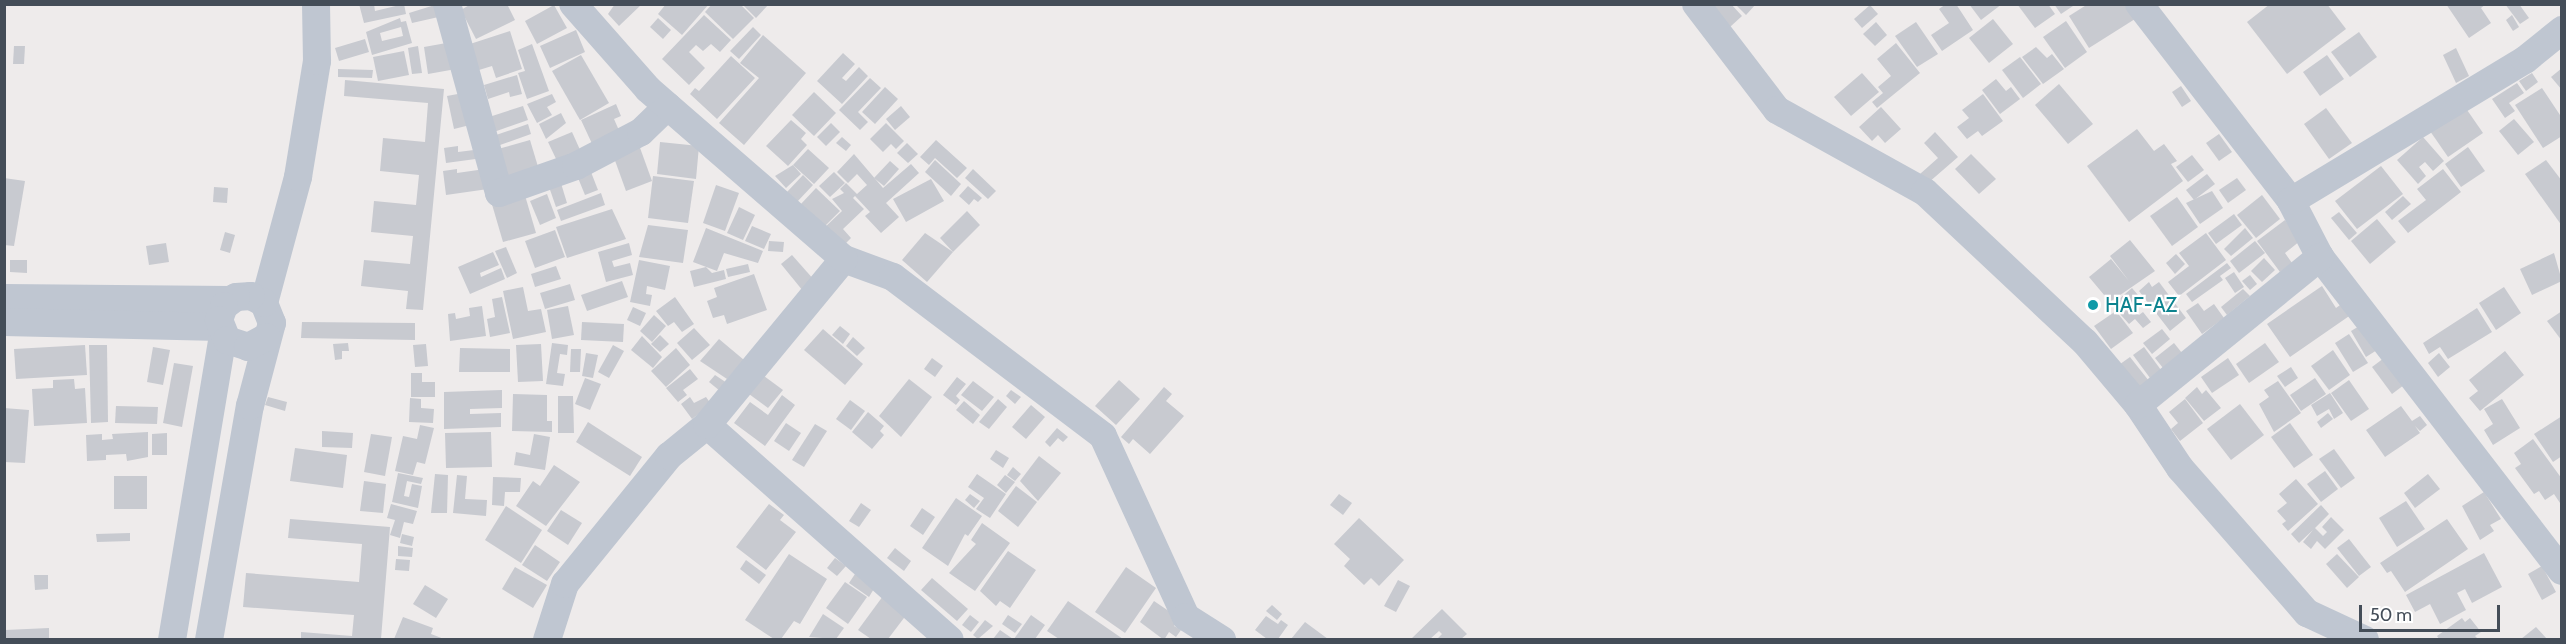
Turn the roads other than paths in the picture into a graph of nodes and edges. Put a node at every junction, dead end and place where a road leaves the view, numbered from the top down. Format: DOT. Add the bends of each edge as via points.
graph roads {
  1 [pos="316,4"];
  2 [pos="447,4"];
  3 [pos="573,4"];
  4 [pos="1696,4"];
  5 [pos="2139,4"];
  6 [pos="2562,30"];
  7 [pos="668,106"];
  8 [pos="2291,201"];
  9 [pos="2320,257"];
  10 [pos="843,259"];
  11 [pos="4,298"];
  12 [pos="230,300"];
  13 [pos="264,303"];
  14 [pos="4,322"];
  15 [pos="221,331"];
  16 [pos="267,337"];
  17 [pos="2138,405"];
  18 [pos="707,425"];
  19 [pos="2562,571"];
  20 [pos="172,639"];
  21 [pos="209,639"];
  22 [pos="547,639"];
  23 [pos="950,639"];
  24 [pos="1222,639"];
  25 [pos="2365,639"];
  1 -- 13 [label="street" via="317,61 298,177"];
  2 -- 7 [label="street" via="499,193 576,166 641,132"];
  3 -- 7 [label="street"];
  4 -- 17 [label="street" via="1777,110 1925,192 2085,342"];
  5 -- 8 [label="street"];
  6 -- 8 [label="street" via="2525,60"];
  7 -- 10 [label="street"];
  8 -- 9 [label="street"];
  9 -- 17 [label="street"];
  9 -- 19 [label="street"];
  10 -- 18 [label="street"];
  10 -- 24 [label="street" via="893,277 1102,436 1186,617"];
  11 -- 12 [label="street"];
  12 -- 13 [label="street" via="243,295"];
  12 -- 15 [label="street" via="221,312"];
  13 -- 16 [label="street" via="272,315"];
  14 -- 15 [label="street"];
  15 -- 16 [label="street" via="240,347 255,346"];
  15 -- 20 [label="street"];
  16 -- 21 [label="street" via="264,364 250,406"];
  17 -- 25 [label="street" via="2180,468 2307,613"];
  18 -- 22 [label="street" via="669,456 565,584"];
  18 -- 23 [label="street"];
}
